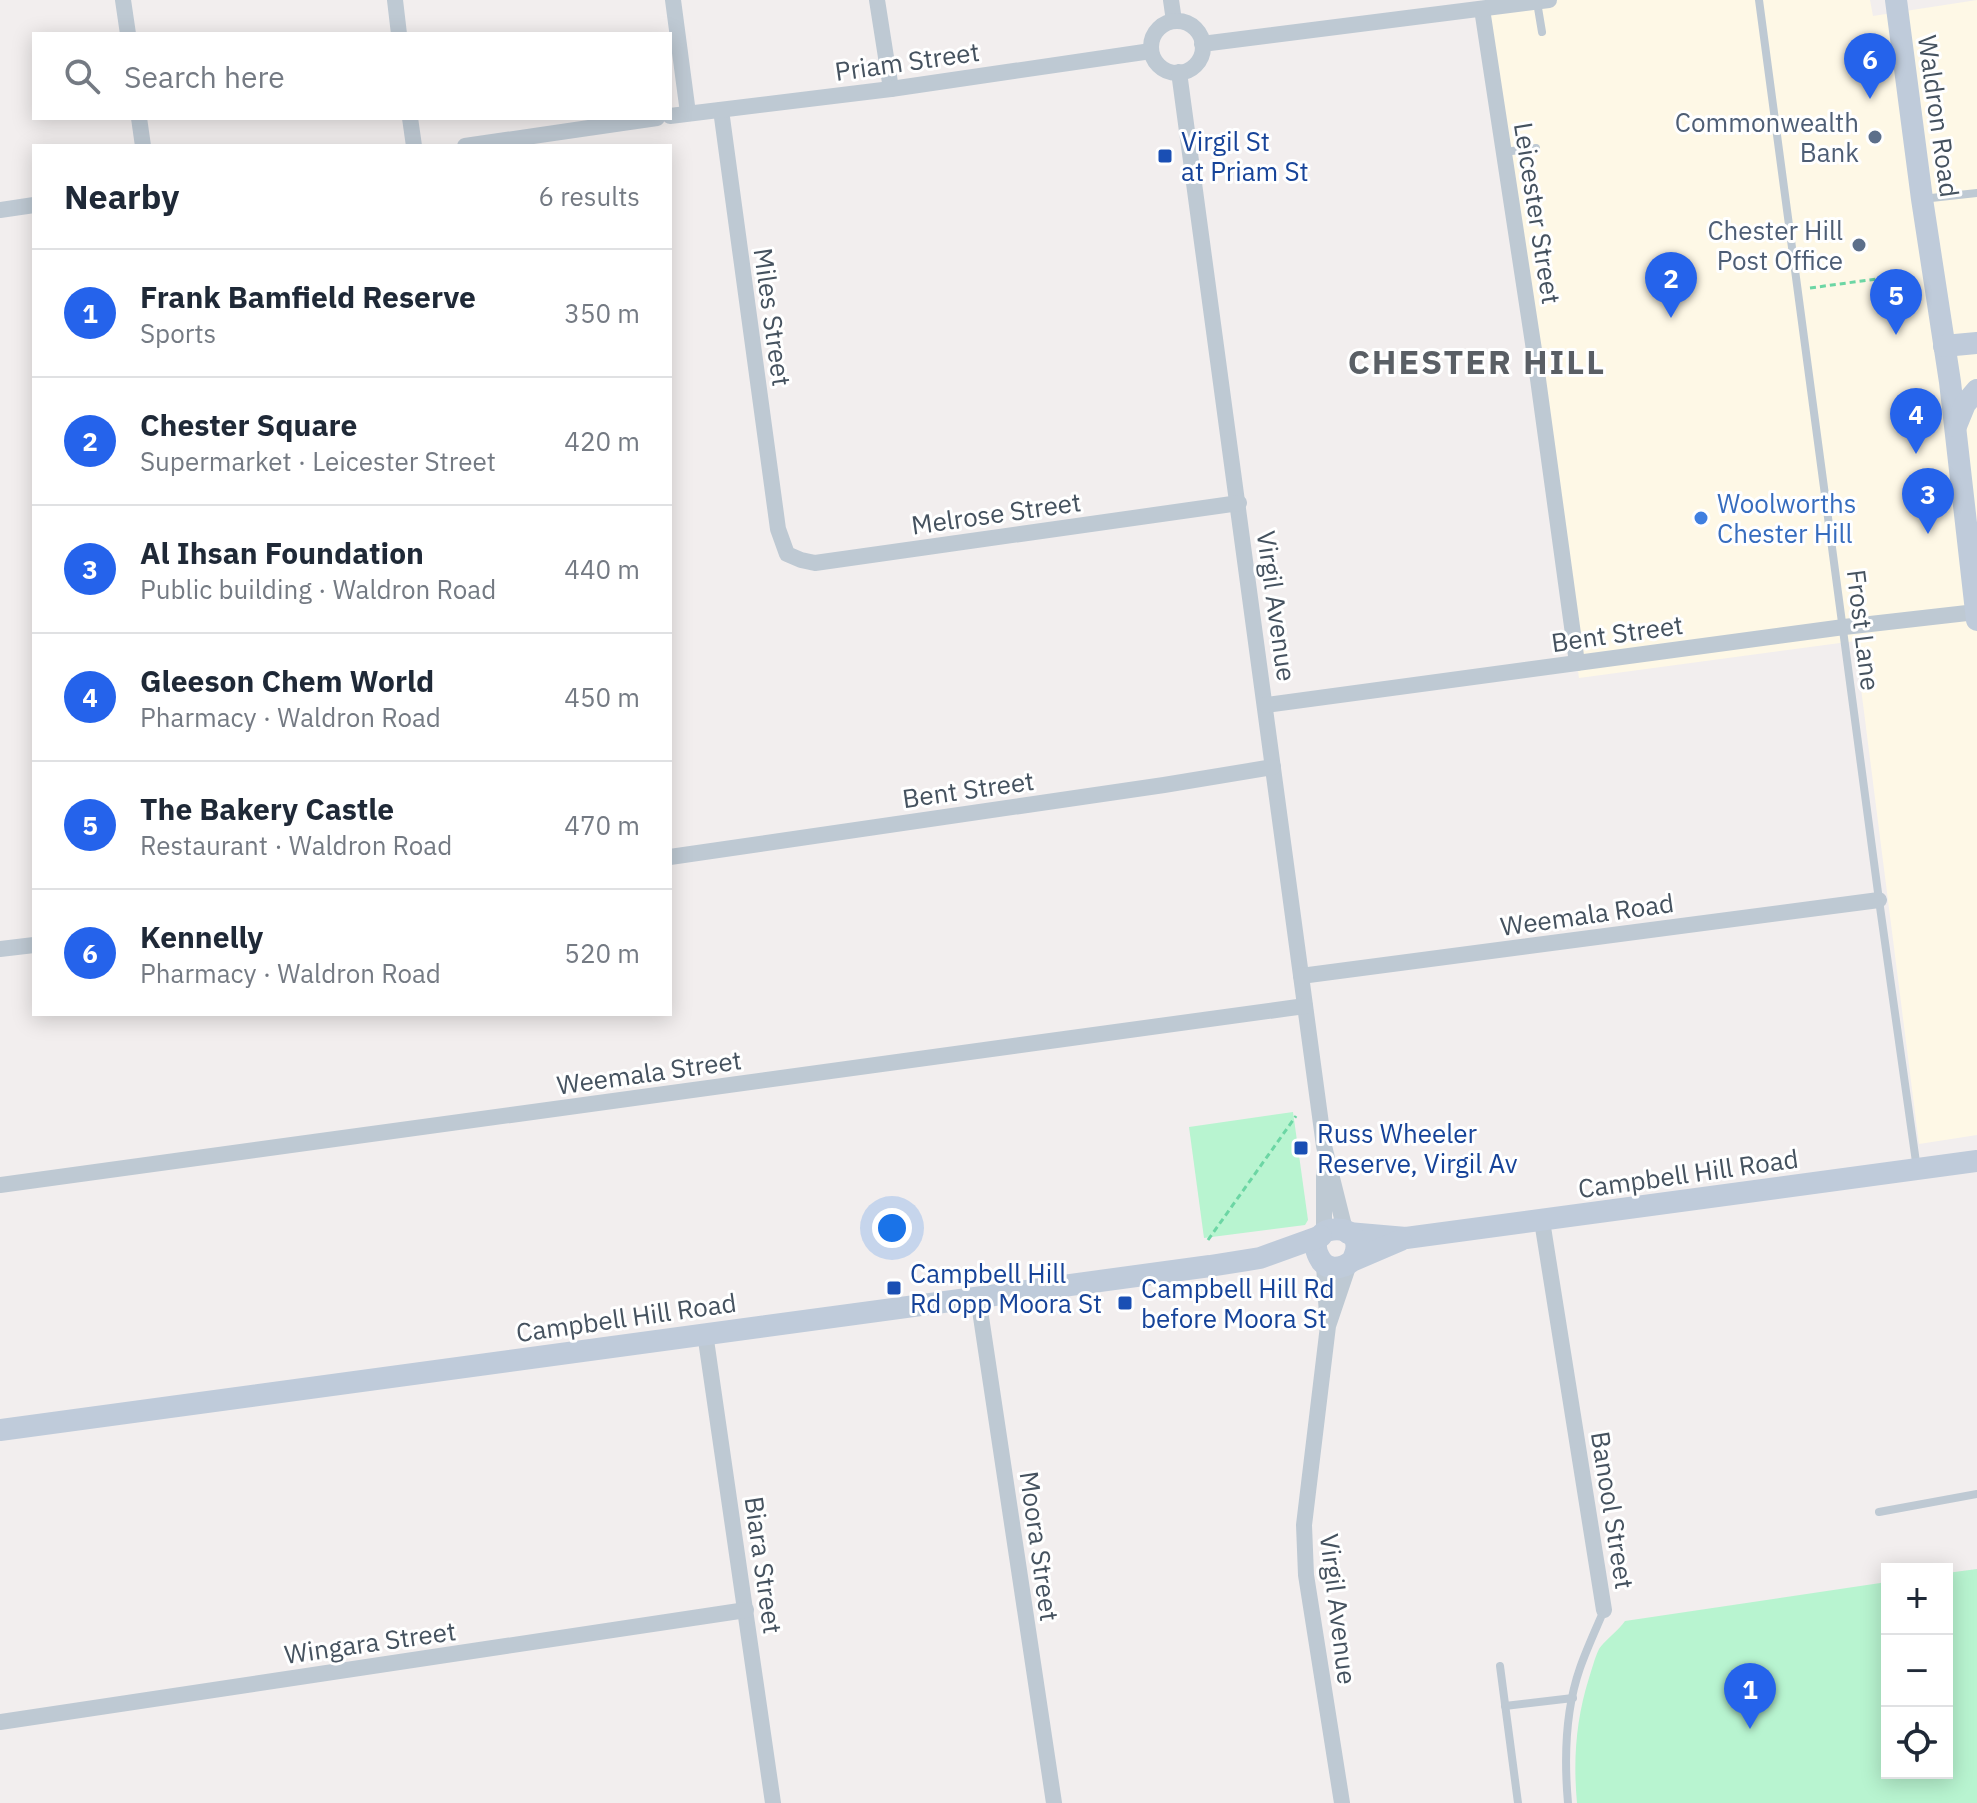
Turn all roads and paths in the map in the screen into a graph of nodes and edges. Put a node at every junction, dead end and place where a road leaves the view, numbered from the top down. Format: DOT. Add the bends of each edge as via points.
graph roads {
  1 [pos="123,0"];
  2 [pos="395,0"];
  3 [pos="673,0"];
  4 [pos="877,0"];
  5 [pos="1171,0"];
  6 [pos="1759,0"];
  7 [pos="1896,0"];
  8 [pos="1543,1"];
  9 [pos="1491,5"];
  10 [pos="1174,21"];
  11 [pos="128,32"];
  12 [pos="399,32"];
  13 [pos="1542,32"];
  14 [pos="1202,44"];
  15 [pos="1151,51"];
  16 [pos="1179,72"];
  17 [pos="891,89"];
  18 [pos="721,110"];
  19 [pos="688,113"];
  20 [pos="672,116"];
  21 [pos="139,120"];
  22 [pos="410,120"];
  23 [pos="643,120"];
  24 [pos="143,144"];
  25 [pos="414,144"];
  26 [pos="479,144"];
  27 [pos="1536,148"];
  28 [pos="1504,152"];
  29 [pos="1977,193"];
  30 [pos="1922,199"];
  31 [pos="32,205"];
  32 [pos="0,210"];
  33 [pos="1906,275"];
  34 [pos="1798,287"];
  35 [pos="1977,343"];
  36 [pos="1944,346"];
  37 [pos="1977,390"];
  38 [pos="1955,429"];
  39 [pos="1239,503"];
  40 [pos="778,529"];
  41 [pos="1976,612"];
  42 [pos="1977,620"];
  43 [pos="1844,627"];
  44 [pos="1577,663"];
  45 [pos="1266,705"];
  46 [pos="1273,767"];
  47 [pos="672,857"];
  48 [pos="1879,900"];
  49 [pos="32,945"];
  50 [pos="0,949"];
  51 [pos="1301,976"];
  52 [pos="1305,1006"];
  53 [pos="1296,1116"];
  54 [pos="1977,1161"];
  55 [pos="1917,1170"];
  56 [pos="0,1185"];
  57 [pos="1542,1221"];
  58 [pos="1334,1233"];
  59 [pos="1406,1238"];
  60 [pos="1208,1240"];
  61 [pos="1260,1258"];
  62 [pos="1322,1262"];
  63 [pos="1350,1262"];
  64 [pos="978,1297"];
  65 [pos="1328,1326"];
  66 [pos="705,1333"];
  67 [pos="0,1430"];
  68 [pos="1977,1494"];
  69 [pos="1879,1512"];
  70 [pos="746,1610"];
  71 [pos="1604,1610"];
  72 [pos="1500,1666"];
  73 [pos="1573,1698"];
  74 [pos="1505,1706"];
  75 [pos="0,1722"];
  76 [pos="773,1803"];
  77 [pos="1054,1803"];
  78 [pos="1342,1803"];
  79 [pos="1518,1803"];
  80 [pos="1568,1803"];
  1 -- 11 [label="street"];
  2 -- 12 [label="street"];
  3 -- 19 [label="street"];
  4 -- 17 [label="street"];
  5 -- 10 [label="street"];
  6 -- 34 [label="lane, Frost Lane"];
  7 -- 30 [label="street, Waldron Road"];
  8 -- 9 [label="street"];
  8 -- 13 [label="lane"];
  9 -- 14 [label="street"];
  9 -- 28 [label="street, Leicester Street"];
  10 -- 14 [label="street" via="1190,24"];
  10 -- 15 [label="street" via="1159,27"];
  14 -- 16 [label="street" via="1200,59"];
  15 -- 16 [label="street" via="1159,66"];
  15 -- 17 [label="street, Priam Street"];
  16 -- 39 [label="street, Virgil Avenue"];
  17 -- 18 [label="street, Priam Street"];
  18 -- 19 [label="street, Priam Street"];
  18 -- 40 [label="street, Miles Street"];
  19 -- 20 [label="street, Priam Street"];
  21 -- 24 [label="street"];
  22 -- 25 [label="street"];
  23 -- 26 [label="street"];
  27 -- 28 [label="lane"];
  28 -- 44 [label="street, Leicester Street"];
  29 -- 30 [label="lane"];
  30 -- 36 [label="street, Waldron Road"];
  31 -- 32 [label="street"];
  33 -- 34 [label="path"];
  34 -- 43 [label="lane, Frost Lane"];
  35 -- 36 [label="street"];
  36 -- 38 [label="street, Waldron Road"];
  37 -- 38 [label="street"];
  38 -- 41 [label="street, Waldron Road"];
  39 -- 40 [label="street, Melrose Street" via="815,563 787,554"];
  39 -- 45 [label="street, Virgil Avenue"];
  41 -- 42 [label="street, Waldron Road"];
  41 -- 43 [label="street, Bent Street"];
  43 -- 44 [label="street, Bent Street"];
  43 -- 48 [label="lane, Frost Lane"];
  44 -- 45 [label="street, Bent Street"];
  45 -- 46 [label="street, Virgil Avenue"];
  46 -- 47 [label="street, Bent Street"];
  46 -- 51 [label="street, Virgil Avenue"];
  48 -- 51 [label="street, Weemala Road"];
  48 -- 55 [label="lane, Frost Lane"];
  49 -- 50 [label="street"];
  51 -- 52 [label="street, Virgil Avenue"];
  52 -- 56 [label="street, Weemala Street"];
  52 -- 58 [label="street, Virgil Avenue"];
  53 -- 60 [label="path"];
  54 -- 55 [label="street, Campbell Hill Road"];
  55 -- 57 [label="street, Campbell Hill Road"];
  57 -- 59 [label="street, Campbell Hill Road"];
  57 -- 71 [label="street, Banool Street"];
  58 -- 59 [label="street, Campbell Hill Road"];
  58 -- 61 [label="street, Campbell Hill Road"];
  58 -- 62 [label="street" via="1317,1248"];
  58 -- 63 [label="street" via="1356,1244"];
  59 -- 63 [label="street, Campbell Hill Road"];
  61 -- 62 [label="street, Campbell Hill Road"];
  61 -- 64 [label="street, Campbell Hill Road"];
  62 -- 63 [label="street" via="1337,1268"];
  62 -- 65 [label="street, Virgil Avenue"];
  63 -- 65 [label="street, Virgil Avenue"];
  64 -- 66 [label="street, Campbell Hill Road"];
  64 -- 77 [label="street, Moora Street"];
  65 -- 78 [label="street, Virgil Avenue" via="1304,1552"];
  66 -- 67 [label="street, Campbell Hill Road"];
  66 -- 70 [label="street, Biara Street"];
  68 -- 69 [label="lane"];
  70 -- 75 [label="street, Wingara Street"];
  70 -- 76 [label="street, Biara Street"];
  71 -- 73 [label="lane, Banool Street"];
  72 -- 74 [label="lane"];
  73 -- 74 [label="lane"];
  73 -- 80 [label="lane, Banool Street" via="1566,1750"];
  74 -- 79 [label="lane"];
}
